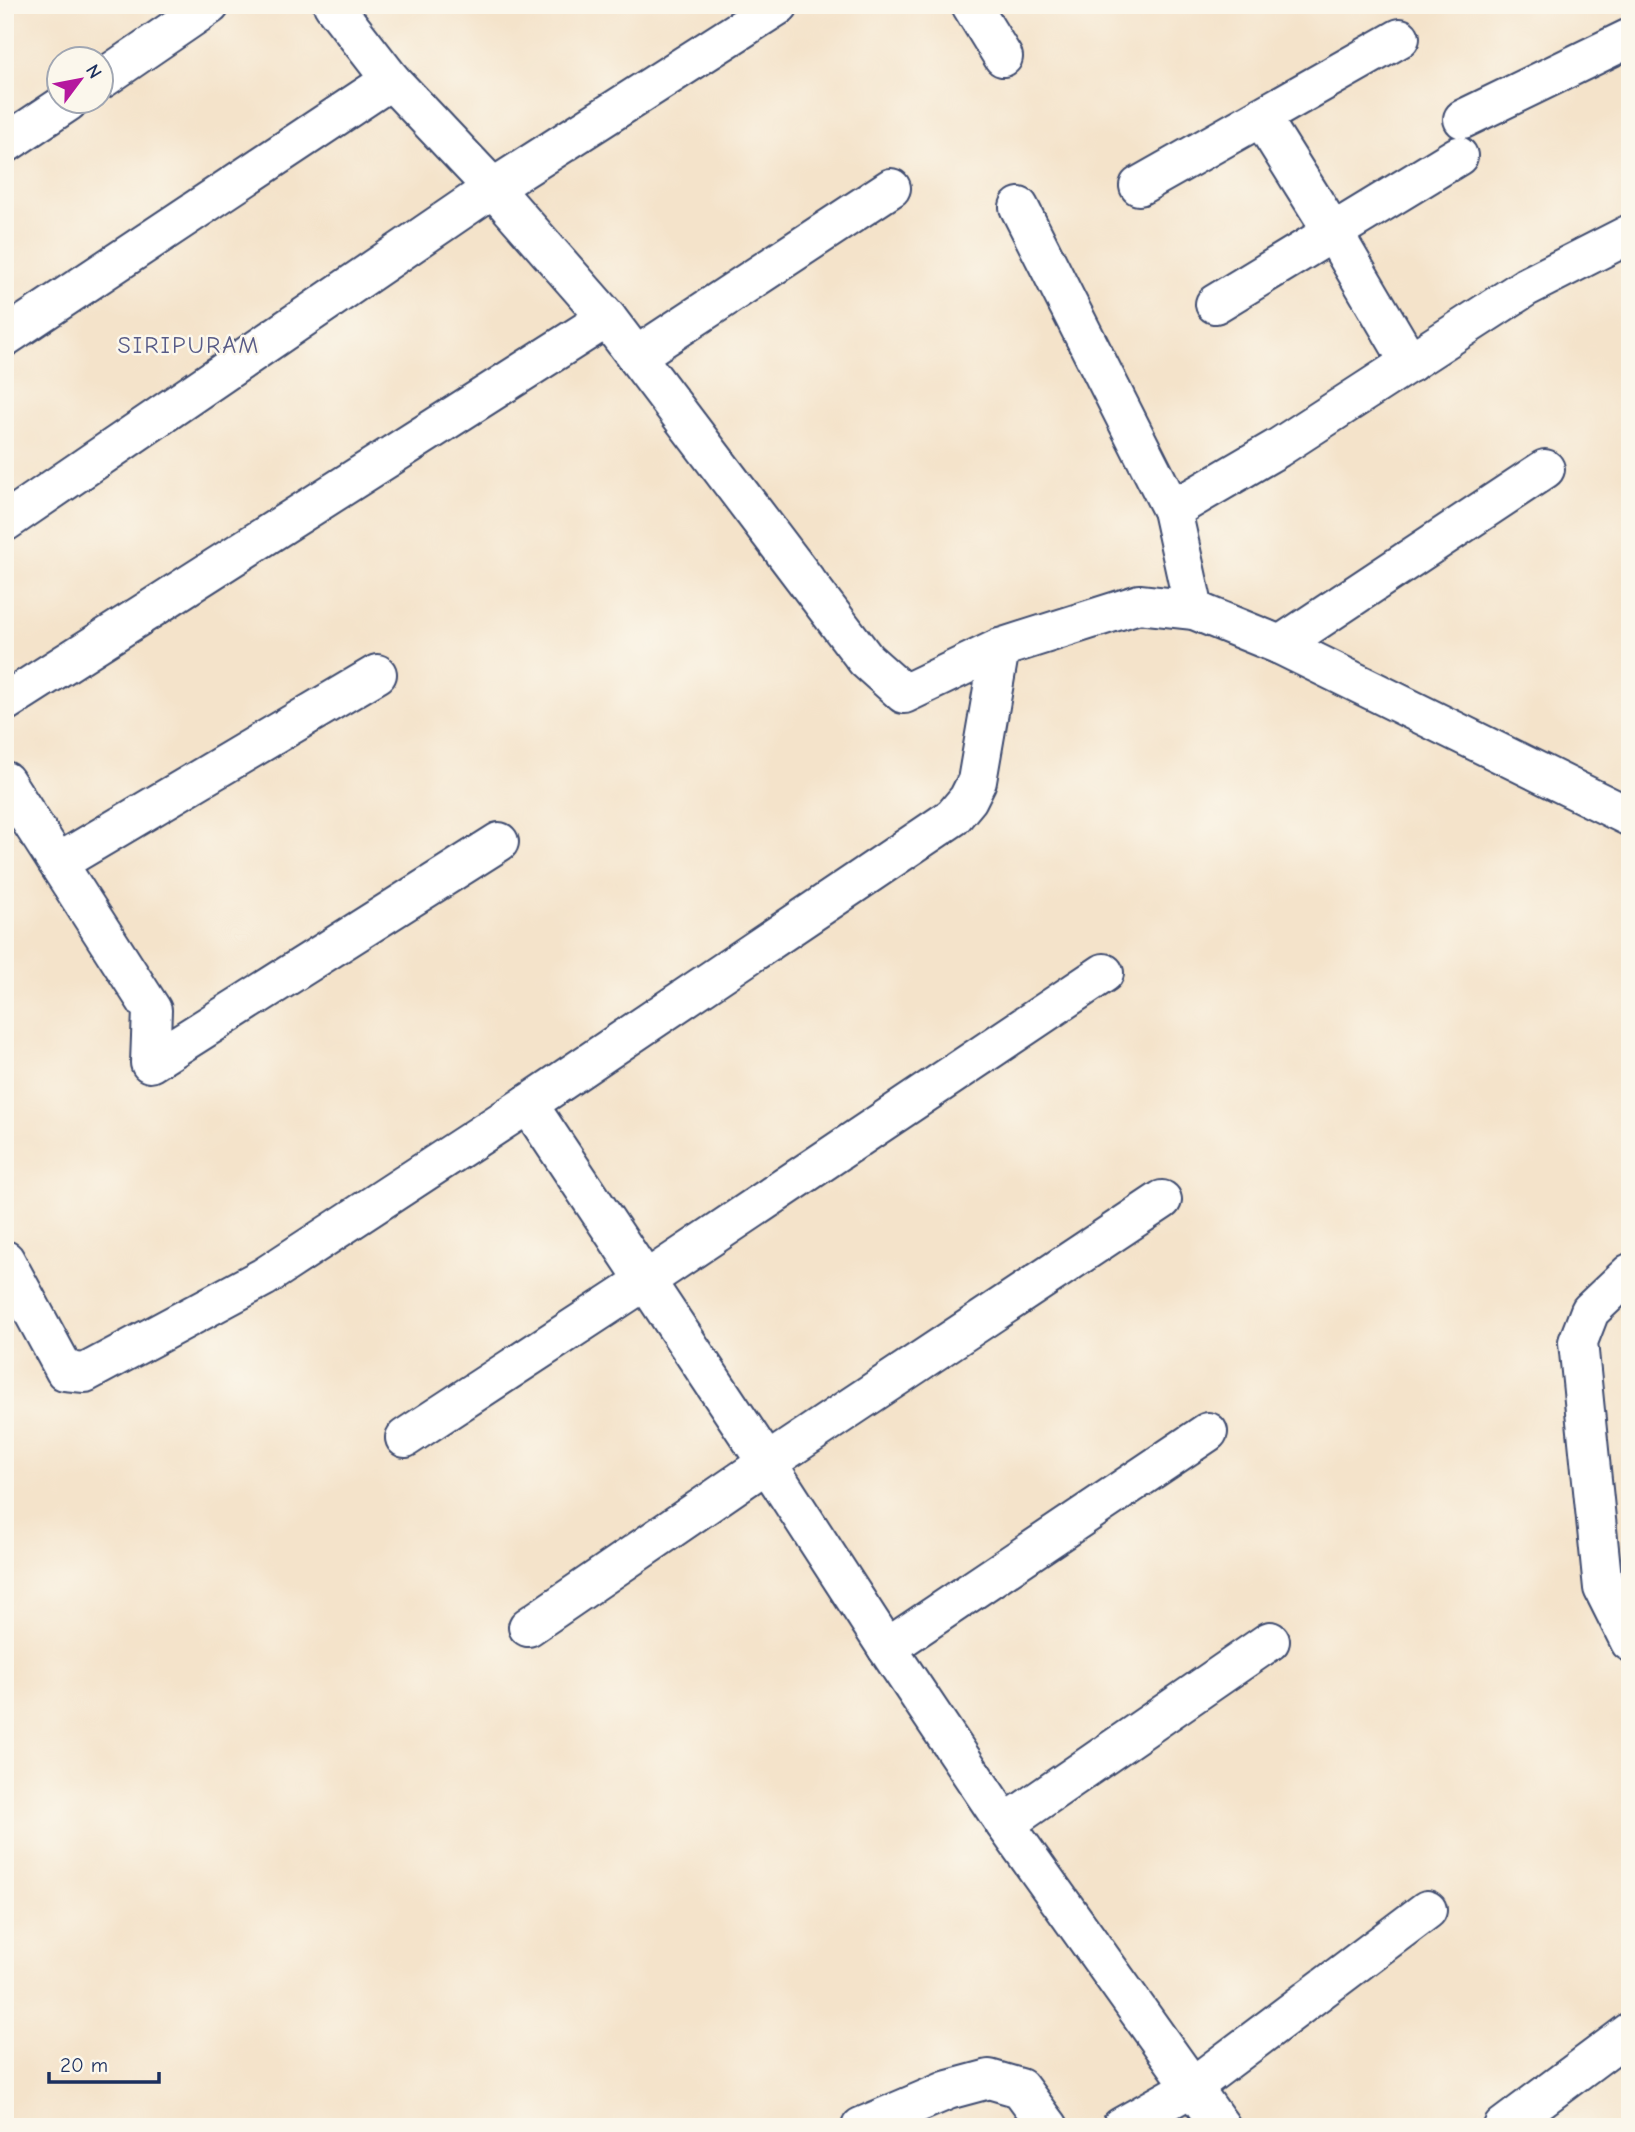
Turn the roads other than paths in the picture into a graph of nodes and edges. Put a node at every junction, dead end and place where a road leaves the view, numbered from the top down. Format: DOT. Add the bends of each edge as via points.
graph roads {
  1 [pos="210,5"];
  2 [pos="332,5"];
  3 [pos="779,5"];
  4 [pos="971,5"];
  5 [pos="1400,38"];
  6 [pos="1630,38"];
  7 [pos="1003,57"];
  8 [pos="116,69"];
  9 [pos="391,80"];
  10 [pos="47,116"];
  11 [pos="1261,117"];
  12 [pos="1463,118"];
  13 [pos="5,144"];
  14 [pos="1458,156"];
  15 [pos="1139,186"];
  16 [pos="493,188"];
  17 [pos="891,188"];
  18 [pos="1018,207"];
  19 [pos="1334,232"];
  20 [pos="1630,234"];
  21 [pos="1215,304"];
  22 [pos="607,318"];
  23 [pos="5,337"];
  24 [pos="636,356"];
  25 [pos="1410,363"];
  26 [pos="1545,469"];
  27 [pos="1172,510"];
  28 [pos="5,522"];
  29 [pos="1194,610"];
  30 [pos="1280,645"];
  31 [pos="1000,648"];
  32 [pos="377,674"];
  33 [pos="5,702"];
  34 [pos="5,781"];
  35 [pos="1630,817"];
  36 [pos="499,842"];
  37 [pos="58,863"];
  38 [pos="1104,973"];
  39 [pos="528,1104"];
  40 [pos="1162,1200"];
  41 [pos="5,1259"];
  42 [pos="1630,1273"];
  43 [pos="645,1281"];
  44 [pos="1208,1432"];
  45 [pos="404,1438"];
  46 [pos="767,1463"];
  47 [pos="528,1627"];
  48 [pos="1270,1641"];
  49 [pos="1630,1642"];
  50 [pos="887,1648"];
  51 [pos="1006,1824"];
  52 [pos="1427,1910"];
  53 [pos="1630,2032"];
  54 [pos="1192,2087"];
  55 [pos="861,2127"];
  56 [pos="1049,2127"];
  57 [pos="1121,2127"];
  58 [pos="1221,2127"];
  59 [pos="1503,2127"];
  1 -- 8 [label="street"];
  2 -- 9 [label="street"];
  3 -- 16 [label="street"];
  4 -- 7 [label="street"];
  5 -- 11 [label="street"];
  6 -- 12 [label="street"];
  9 -- 16 [label="street"];
  9 -- 23 [label="street"];
  10 -- 13 [label="street"];
  11 -- 15 [label="street"];
  11 -- 19 [label="street"];
  14 -- 19 [label="street"];
  16 -- 22 [label="street"];
  16 -- 28 [label="street"];
  17 -- 24 [label="street"];
  18 -- 27 [label="street"];
  19 -- 21 [label="street"];
  19 -- 25 [label="street"];
  20 -- 25 [label="street" via="1526,288"];
  22 -- 24 [label="street"];
  22 -- 33 [label="street"];
  24 -- 31 [label="street" via="866,660 905,694"];
  25 -- 27 [label="street"];
  26 -- 30 [label="street"];
  27 -- 29 [label="street"];
  29 -- 30 [label="street"];
  29 -- 31 [label="street" via="1139,604"];
  30 -- 35 [label="street"];
  31 -- 39 [label="street" via="977,781 953,817"];
  32 -- 37 [label="street"];
  34 -- 37 [label="street"];
  36 -- 37 [label="street" via="150,1063 152,1010"];
  38 -- 43 [label="street"];
  39 -- 41 [label="street" via="272,1272 85,1373 65,1371"];
  39 -- 43 [label="street"];
  40 -- 46 [label="street"];
  42 -- 49 [label="street" via="1590,1311 1578,1342 1602,1588"];
  43 -- 45 [label="street"];
  43 -- 46 [label="street"];
  44 -- 50 [label="street"];
  46 -- 47 [label="street"];
  46 -- 50 [label="street"];
  48 -- 51 [label="street"];
  50 -- 51 [label="street"];
  51 -- 54 [label="street"];
  52 -- 54 [label="street"];
  53 -- 59 [label="street"];
  54 -- 57 [label="street"];
  54 -- 58 [label="street"];
  55 -- 56 [label="street" via="947,2090 989,2079 1020,2088"];
}
